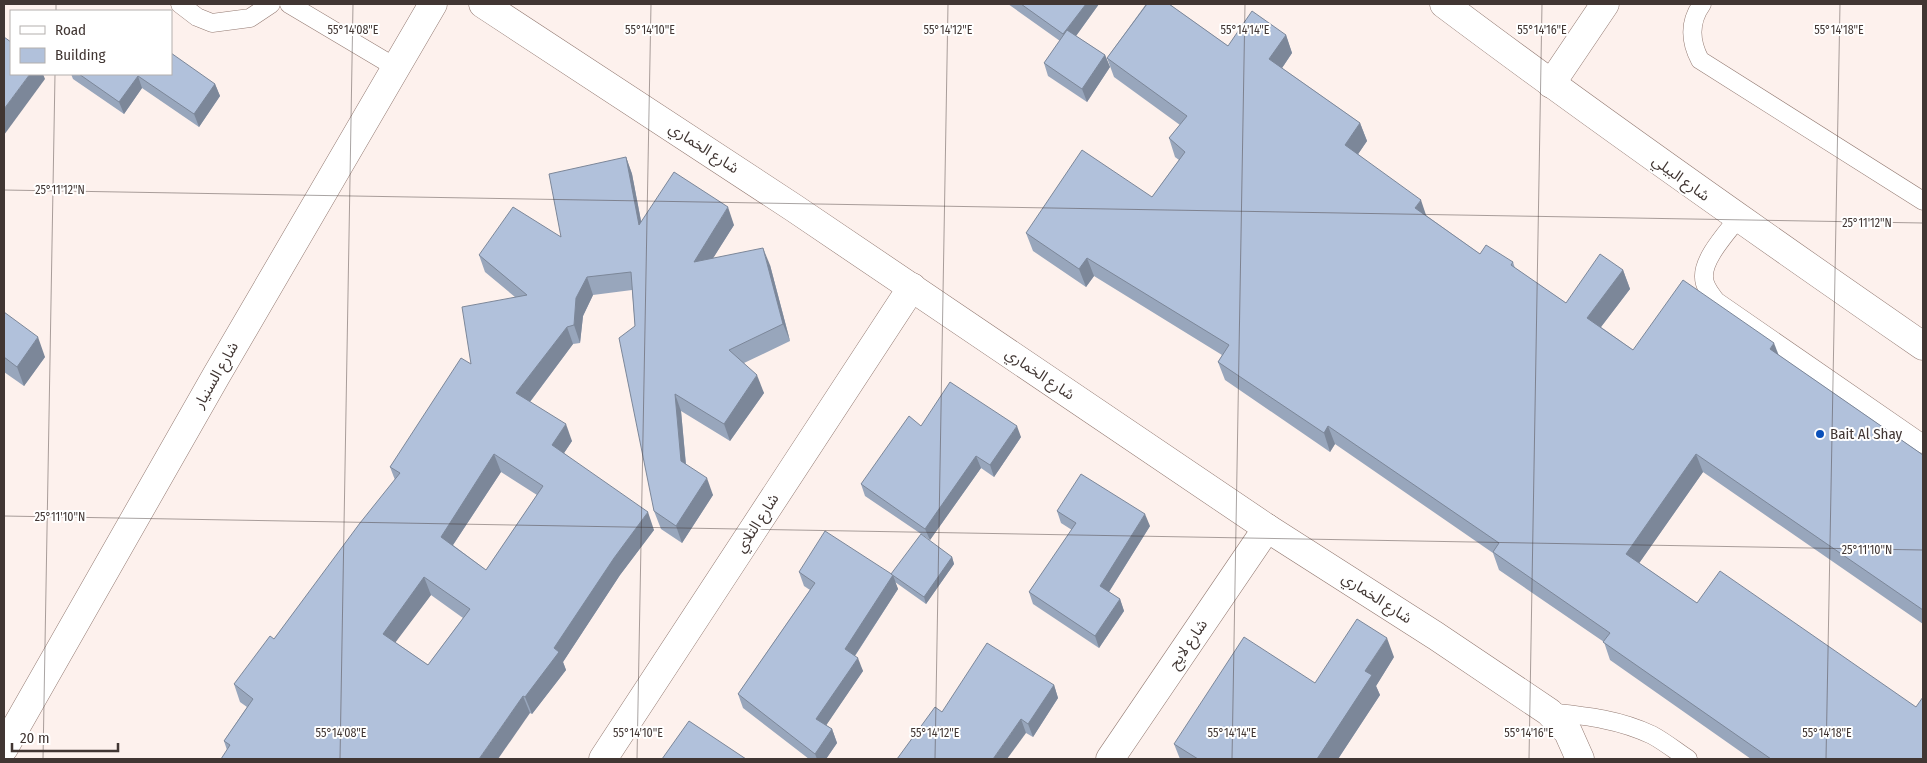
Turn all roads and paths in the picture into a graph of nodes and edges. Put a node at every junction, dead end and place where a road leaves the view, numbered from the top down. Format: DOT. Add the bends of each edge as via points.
graph roads {
  1 [pos="180,4"];
  2 [pos="271,4"];
  3 [pos="289,4"];
  4 [pos="433,4"];
  5 [pos="483,4"];
  6 [pos="1444,4"];
  7 [pos="1605,4"];
  8 [pos="1702,4"];
  9 [pos="395,67"];
  10 [pos="1551,84"];
  11 [pos="1923,201"];
  12 [pos="1738,218"];
  13 [pos="912,287"];
  14 [pos="1923,346"];
  15 [pos="1923,444"];
  16 [pos="1267,528"];
  17 [pos="1549,712"];
  18 [pos="5,744"];
  19 [pos="603,759"];
  20 [pos="1110,759"];
  21 [pos="1580,759"];
  22 [pos="1688,759"];
  1 -- 2 [label="lane" via="212,23 250,18"];
  3 -- 9 [label="lane"];
  4 -- 9 [label="street, شارع السنيار"];
  5 -- 13 [label="street, شارع الخماري"];
  6 -- 10 [label="street, شارع البيلي"];
  7 -- 10 [label="street"];
  8 -- 11 [label="lane" via="1692,24 1692,39 1700,60"];
  9 -- 18 [label="street, شارع السنيار"];
  10 -- 12 [label="street, شارع البيلي"];
  12 -- 14 [label="street, شارع البيلي"];
  12 -- 15 [label="lane" via="1706,264 1704,277 1716,301"];
  13 -- 16 [label="street, شارع الخماري"];
  13 -- 19 [label="street, شارع التلاي"];
  16 -- 17 [label="street, شارع الخماري"];
  16 -- 20 [label="street, شارع لايح"];
  17 -- 21 [label="street, شارع الخماري" via="1568,732"];
  17 -- 22 [label="lane" via="1603,718 1628,725 1653,736"];
}
